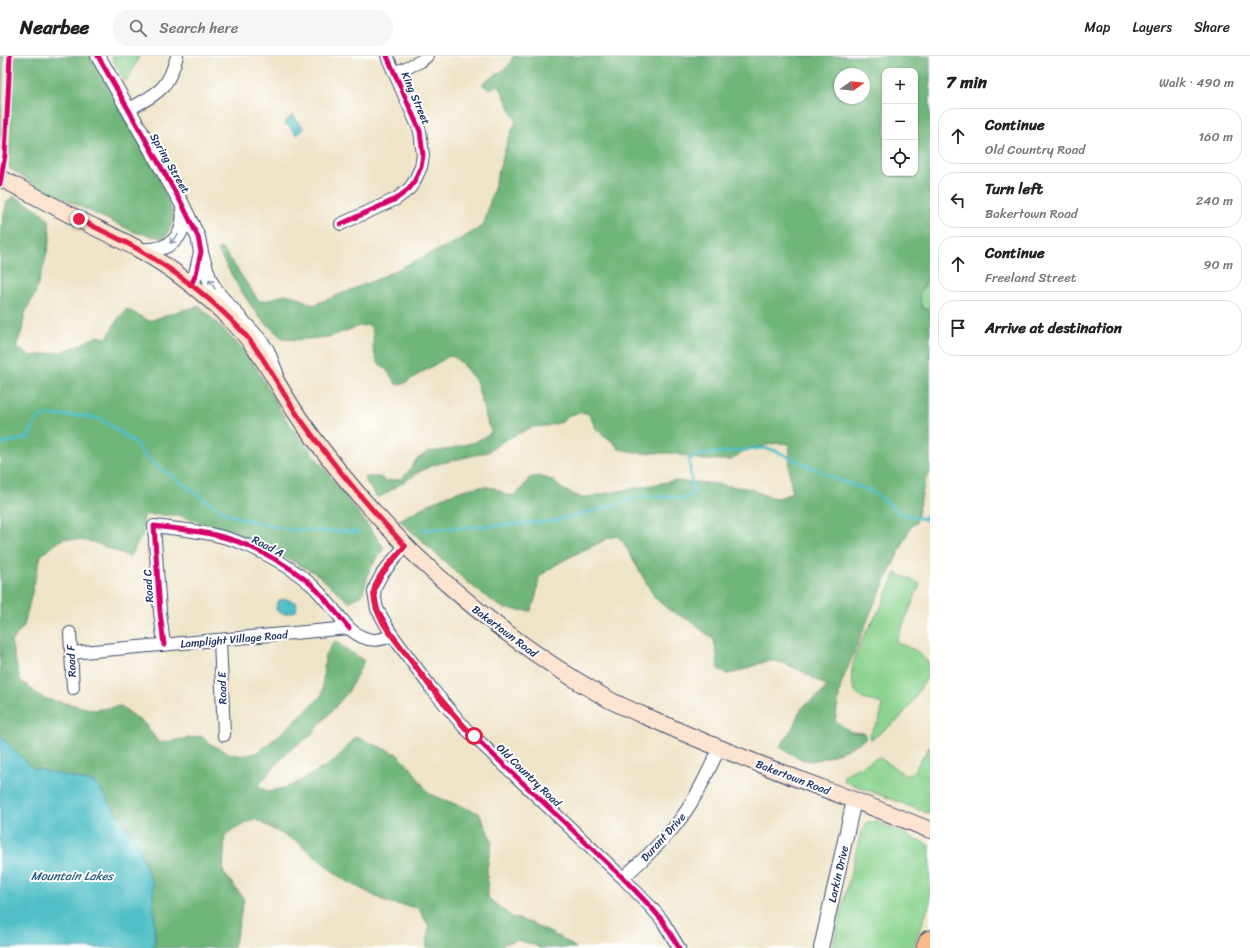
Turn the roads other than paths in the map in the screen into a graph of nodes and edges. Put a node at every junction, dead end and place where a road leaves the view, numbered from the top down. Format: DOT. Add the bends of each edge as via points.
graph roads {
  1 [pos="98,56"];
  2 [pos="177,56"];
  3 [pos="386,56"];
  4 [pos="427,56"];
  5 [pos="395,73"];
  6 [pos="128,110"];
  7 [pos="0,178"];
  8 [pos="182,204"];
  9 [pos="341,224"];
  10 [pos="140,250"];
  11 [pos="201,252"];
  12 [pos="191,284"];
  13 [pos="280,385"];
  14 [pos="154,526"];
  15 [pos="405,546"];
  16 [pos="349,628"];
  17 [pos="70,633"];
  18 [pos="392,635"];
  19 [pos="220,640"];
  20 [pos="164,645"];
  21 [pos="71,653"];
  22 [pos="73,688"];
  23 [pos="224,735"];
  24 [pos="718,749"];
  25 [pos="854,800"];
  26 [pos="930,830"];
  27 [pos="623,878"];
  28 [pos="930,941"];
  29 [pos="679,948"];
  30 [pos="821,948"];
  31 [pos="927,948"];
  1 -- 6 [label="street, Spring Street"];
  2 -- 6 [label="street" via="171,75 162,89"];
  3 -- 5 [label="street, King Street"];
  4 -- 5 [label="street"];
  5 -- 9 [label="street, King Street" via="420,131 424,155 421,167 409,189 396,199"];
  6 -- 8 [label="street, Spring Street"];
  7 -- 10 [label="main road, Bakertown Road"];
  8 -- 10 [label="street, one-way" via="184,225 176,238 164,247 149,251"];
  8 -- 11 [label="street, Spring Street" via="198,237"];
  10 -- 12 [label="main road, Bakertown Road"];
  11 -- 12 [label="street, Spring Street"];
  13 -- 11 [label="street, one-way" via="267,350 219,295 207,274"];
  12 -- 13 [label="main road, Bakertown Road" via="242,331"];
  13 -- 15 [label="main road, Bakertown Road" via="300,419 349,484"];
  14 -- 16 [label="street, Road A" via="217,535 273,559 296,572 312,586"];
  14 -- 20 [label="street, Road C"];
  15 -- 18 [label="street, Old Country Road" via="382,574 374,592 377,609"];
  15 -- 24 [label="main road, Bakertown Road" via="484,616 544,661 608,699"];
  16 -- 18 [label="street" via="372,641"];
  16 -- 19 [label="street, Lamplight Village Road"];
  17 -- 21 [label="street, Road F"];
  18 -- 27 [label="street, Old Country Road" via="465,728"];
  19 -- 20 [label="street, Lamplight Village Road"];
  19 -- 23 [label="street, Road E"];
  20 -- 21 [label="street, Lamplight Village Road"];
  21 -- 22 [label="street, Road F"];
  24 -- 25 [label="main road, Bakertown Road"];
  24 -- 27 [label="street, Durant Drive" via="701,787 676,826"];
  25 -- 26 [label="main road, Bakertown Road"];
  25 -- 30 [label="street, Larkin Drive"];
  27 -- 29 [label="street, Old Country Road" via="662,920"];
  28 -- 31 [label="highway"];
}
